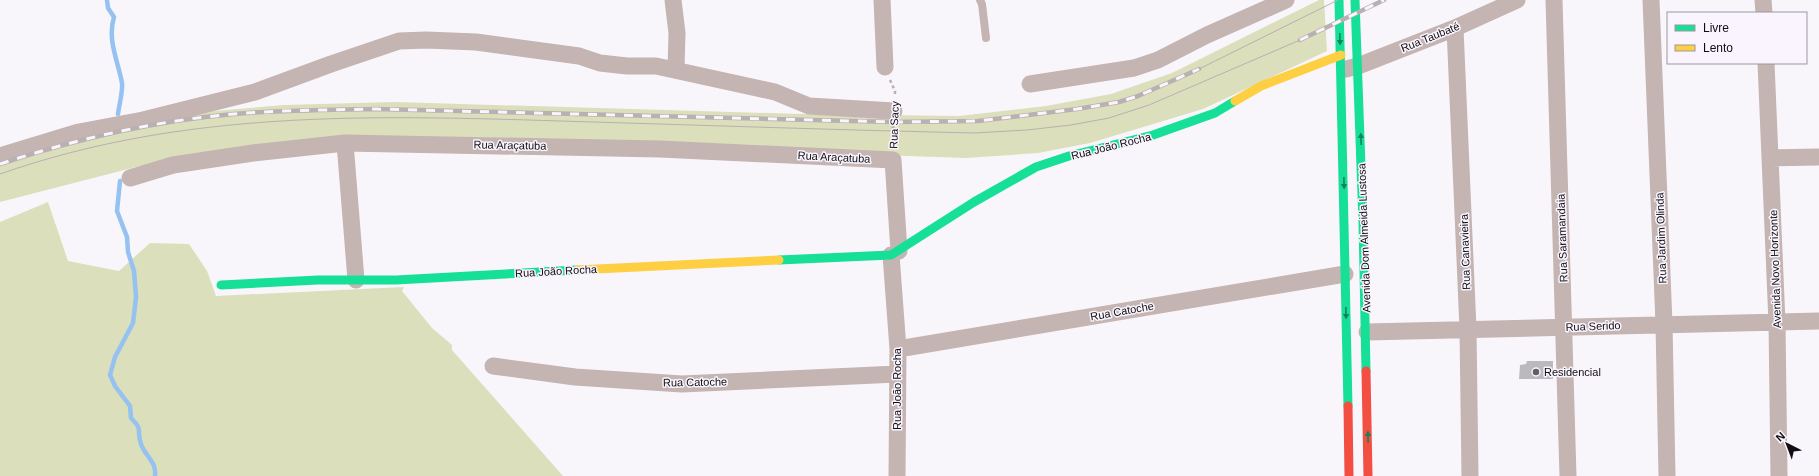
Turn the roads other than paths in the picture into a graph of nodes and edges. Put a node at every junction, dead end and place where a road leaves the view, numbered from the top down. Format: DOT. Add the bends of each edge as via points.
graph roads {
  1 [pos="673,0"];
  2 [pos="882,0"];
  3 [pos="980,0"];
  4 [pos="1286,0"];
  5 [pos="1339,0"];
  6 [pos="1355,0"];
  7 [pos="1517,0"];
  8 [pos="1554,0"];
  9 [pos="1651,0"];
  10 [pos="1763,0"];
  11 [pos="1764,12"];
  12 [pos="1455,28"];
  13 [pos="986,38"];
  14 [pos="1347,64"];
  15 [pos="1766,64"];
  16 [pos="885,68"];
  17 [pos="676,69"];
  18 [pos="1030,84"];
  19 [pos="894,111"];
  20 [pos="345,143"];
  21 [pos="0,156"];
  22 [pos="1819,156"];
  23 [pos="1771,158"];
  24 [pos="893,160"];
  25 [pos="130,178"];
  26 [pos="895,253"];
  27 [pos="1345,274"];
  28 [pos="356,280"];
  29 [pos="221,285"];
  30 [pos="1819,321"];
  31 [pos="1777,323"];
  32 [pos="1664,324"];
  33 [pos="1565,327"];
  34 [pos="1468,328"];
  35 [pos="1366,332"];
  36 [pos="898,349"];
  37 [pos="493,366"];
  38 [pos="897,374"];
  39 [pos="898,476"];
  40 [pos="1349,476"];
  41 [pos="1368,476"];
  42 [pos="1470,476"];
  43 [pos="1568,476"];
  44 [pos="1667,476"];
  45 [pos="1779,476"];
  1 -- 17 [label="street" via="677,33"];
  2 -- 16 [label="street"];
  3 -- 13 [label="lane"];
  4 -- 18 [label="street" via="1158,60 1134,68"];
  5 -- 14 [label="street, Avenida Dom Almeida Lustosa, one-way"];
  6 -- 14 [label="street, Avenida Dom Almeida Lustosa"];
  7 -- 12 [label="street, Rua Taubaté"];
  8 -- 33 [label="street, Rua Saramandaia"];
  9 -- 32 [label="street, Rua Jardim Olinda"];
  10 -- 11 [label="street"];
  12 -- 14 [label="street, Rua Taubaté"];
  12 -- 34 [label="street, Rua Canavieira"];
  14 -- 26 [label="street, Rua João Rocha" via="1261,86 1208,115 1153,135 1036,167 974,202"];
  14 -- 27 [label="street, Avenida Dom Almeida Lustosa, one-way"];
  35 -- 14 [label="street, Avenida Dom Almeida Lustosa, one-way"];
  15 -- 23 [label="street, Avenida Novo Horizonte"];
  17 -- 19 [label="street" via="775,92 809,106"];
  17 -- 21 [label="street" via="600,63 579,56 476,42 399,41 255,92 143,120 79,132"];
  20 -- 24 [label="street, Rua Araçatuba" via="660,149"];
  20 -- 25 [label="street, Rua Araçatuba" via="253,152 173,165"];
  20 -- 28 [label="street"];
  22 -- 23 [label="street"];
  23 -- 31 [label="street, Avenida Novo Horizonte"];
  24 -- 26 [label="street, Rua Sacy"];
  26 -- 28 [label="street, Rua João Rocha" via="396,280"];
  26 -- 36 [label="street, Rua João Rocha"];
  27 -- 36 [label="street, Rua Catoche"];
  27 -- 40 [label="street, Avenida Dom Almeida Lustosa, one-way"];
  28 -- 29 [label="street, Rua João Rocha"];
  30 -- 31 [label="street, Rua Serido"];
  31 -- 32 [label="street, Rua Serido"];
  31 -- 45 [label="street, Avenida Novo Horizonte"];
  32 -- 33 [label="street, Rua Serido"];
  32 -- 44 [label="street, Rua Jardim Olinda"];
  33 -- 34 [label="street, Rua Serido"];
  33 -- 43 [label="street, Rua Saramandaia"];
  34 -- 35 [label="street, Rua Serido"];
  34 -- 42 [label="street, Rua Canavieira"];
  41 -- 35 [label="street, Avenida Dom Almeida Lustosa, one-way"];
  36 -- 38 [label="street, Rua João Rocha"];
  37 -- 38 [label="street, Rua Catoche" via="575,377 682,384"];
  38 -- 39 [label="street, Rua João Rocha"];
}
